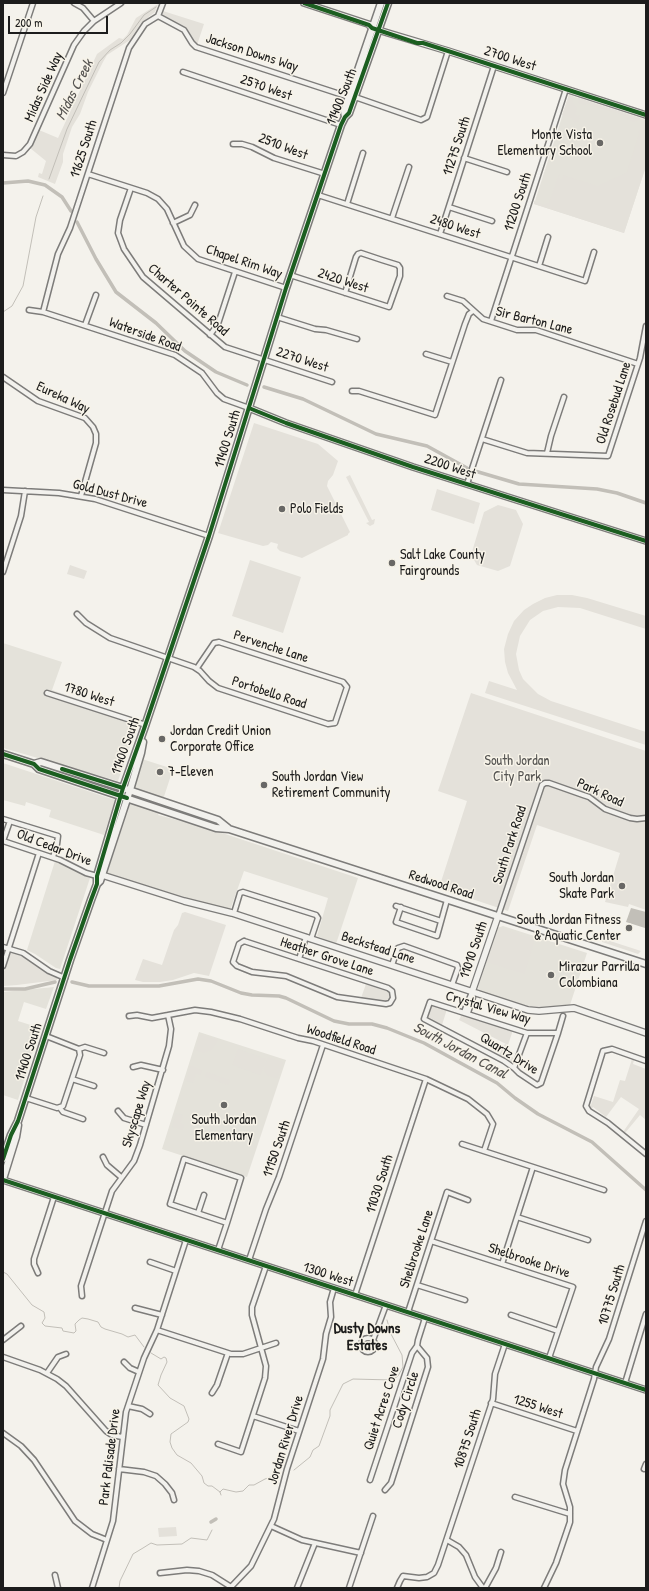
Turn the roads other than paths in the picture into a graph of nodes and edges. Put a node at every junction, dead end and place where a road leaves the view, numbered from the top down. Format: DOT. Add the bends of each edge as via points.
graph roads {
  1 [pos="33,3"];
  2 [pos="74,3"];
  3 [pos="121,3"];
  4 [pos="163,3"];
  5 [pos="304,3"];
  6 [pos="381,3"];
  7 [pos="388,3"];
  8 [pos="320,6"];
  9 [pos="158,16"];
  10 [pos="94,21"];
  11 [pos="375,27"];
  12 [pos="448,51"];
  13 [pos="494,66"];
  14 [pos="183,72"];
  15 [pos="566,89"];
  16 [pos="3,92"];
  17 [pos="352,97"];
  18 [pos="646,115"];
  19 [pos="342,125"];
  20 [pos="233,144"];
  21 [pos="363,153"];
  22 [pos="3,155"];
  23 [pos="464,158"];
  24 [pos="409,167"];
  25 [pos="507,172"];
  26 [pos="88,174"];
  27 [pos="325,174"];
  28 [pos="131,188"];
  29 [pos="318,195"];
  30 [pos="347,204"];
  31 [pos="195,205"];
  32 [pos="449,207"];
  33 [pos="392,218"];
  34 [pos="492,221"];
  35 [pos="173,223"];
  36 [pos="440,234"];
  37 [pos="548,237"];
  38 [pos="594,252"];
  39 [pos="512,257"];
  40 [pos="539,266"];
  41 [pos="235,272"];
  42 [pos="290,275"];
  43 [pos="286,288"];
  44 [pos="345,293"];
  45 [pos="96,295"];
  46 [pos="447,296"];
  47 [pos="29,310"];
  48 [pos="473,311"];
  49 [pos="43,312"];
  50 [pos="277,317"];
  51 [pos="490,321"];
  52 [pos="85,325"];
  53 [pos="646,326"];
  54 [pos="210,335"];
  55 [pos="357,339"];
  56 [pos="426,354"];
  57 [pos="264,360"];
  58 [pos="452,362"];
  59 [pos="638,364"];
  60 [pos="3,376"];
  61 [pos="501,380"];
  62 [pos="332,382"];
  63 [pos="352,391"];
  64 [pos="564,397"];
  65 [pos="249,408"];
  66 [pos="482,439"];
  67 [pos="547,453"];
  68 [pos="467,484"];
  69 [pos="3,490"];
  70 [pos="25,491"];
  71 [pos="81,496"];
  72 [pos="209,536"];
  73 [pos="646,541"];
  74 [pos="3,572"];
  75 [pos="77,614"];
  76 [pos="168,658"];
  77 [pos="196,668"];
  78 [pos="347,687"];
  79 [pos="47,693"];
  80 [pos="145,727"];
  81 [pos="3,754"];
  82 [pos="34,764"];
  83 [pos="545,783"];
  84 [pos="123,788"];
  85 [pos="130,790"];
  86 [pos="124,797"];
  87 [pos="646,818"];
  88 [pos="3,819"];
  89 [pos="10,821"];
  90 [pos="229,829"];
  91 [pos="3,841"];
  92 [pos="39,853"];
  93 [pos="53,857"];
  94 [pos="99,876"];
  95 [pos="447,900"];
  96 [pos="396,906"];
  97 [pos="401,908"];
  98 [pos="234,913"];
  99 [pos="498,916"];
  100 [pos="441,921"];
  101 [pos="309,938"];
  102 [pos="3,947"];
  103 [pos="8,949"];
  104 [pos="299,959"];
  105 [pos="646,964"];
  106 [pos="392,965"];
  107 [pos="3,966"];
  108 [pos="64,978"];
  109 [pos="452,985"];
  110 [pos="472,992"];
  111 [pos="466,1013"];
  112 [pos="168,1015"];
  113 [pos="129,1016"];
  114 [pos="563,1016"];
  115 [pos="424,1019"];
  116 [pos="527,1033"];
  117 [pos="558,1033"];
  118 [pos="646,1034"];
  119 [pos="46,1036"];
  120 [pos="323,1045"];
  121 [pos="79,1049"];
  122 [pos="104,1053"];
  123 [pos="646,1061"];
  124 [pos="133,1067"];
  125 [pos="514,1068"];
  126 [pos="162,1070"];
  127 [pos="72,1079"];
  128 [pos="426,1079"];
  129 [pos="94,1086"];
  130 [pos="26,1098"];
  131 [pos="60,1108"];
  132 [pos="118,1112"];
  133 [pos="83,1120"];
  134 [pos="18,1122"];
  135 [pos="146,1125"];
  136 [pos="462,1144"];
  137 [pos="484,1151"];
  138 [pos="646,1153"];
  139 [pos="103,1157"];
  140 [pos="3,1159"];
  141 [pos="534,1167"];
  142 [pos="121,1178"];
  143 [pos="3,1180"];
  144 [pos="604,1190"];
  145 [pos="204,1196"];
  146 [pos="54,1197"];
  147 [pos="468,1200"];
  148 [pos="105,1213"];
  149 [pos="198,1214"];
  150 [pos="517,1217"];
  151 [pos="646,1221"];
  152 [pos="227,1223"];
  153 [pos="186,1240"];
  154 [pos="588,1240"];
  155 [pos="431,1241"];
  156 [pos="218,1250"];
  157 [pos="249,1260"];
  158 [pos="150,1262"];
  159 [pos="502,1264"];
  160 [pos="266,1266"];
  161 [pos="176,1271"];
  162 [pos="38,1273"];
  163 [pos="417,1285"];
  164 [pos="334,1288"];
  165 [pos="355,1295"];
  166 [pos="82,1296"];
  167 [pos="465,1300"];
  168 [pos="386,1305"];
  169 [pos="135,1308"];
  170 [pos="408,1312"];
  171 [pos="646,1314"];
  172 [pos="162,1315"];
  173 [pos="511,1316"];
  174 [pos="425,1318"];
  175 [pos="21,1326"];
  176 [pos="157,1330"];
  177 [pos="558,1330"];
  178 [pos="3,1340"];
  179 [pos="373,1340"];
  180 [pos="276,1343"];
  181 [pos="505,1344"];
  182 [pos="417,1346"];
  183 [pos="261,1348"];
  184 [pos="228,1353"];
  185 [pos="66,1354"];
  186 [pos="3,1358"];
  187 [pos="549,1358"];
  188 [pos="124,1362"];
  189 [pos="139,1372"];
  190 [pos="47,1373"];
  191 [pos="595,1373"];
  192 [pos="624,1382"];
  193 [pos="646,1390"];
  194 [pos="212,1393"];
  195 [pos="491,1403"];
  196 [pos="128,1406"];
  197 [pos="150,1414"];
  198 [pos="253,1416"];
  199 [pos="299,1431"];
  200 [pos="577,1431"];
  201 [pos="3,1433"];
  202 [pos="122,1437"];
  203 [pos="218,1444"];
  204 [pos="119,1469"];
  205 [pos="370,1480"];
  206 [pos="384,1490"];
  207 [pos="515,1497"];
  208 [pos="174,1500"];
  209 [pos="570,1514"];
  210 [pos="373,1516"];
  211 [pos="271,1526"];
  212 [pos="107,1540"];
  213 [pos="447,1540"];
  214 [pos="315,1544"];
  215 [pos="501,1552"];
  216 [pos="361,1553"];
  217 [pos="160,1574"];
  218 [pos="55,1575"];
  219 [pos="58,1588"];
  220 [pos="92,1588"];
  221 [pos="230,1588"];
  222 [pos="297,1588"];
  223 [pos="349,1588"];
  224 [pos="397,1588"];
  225 [pos="484,1588"];
  226 [pos="544,1588"];
  1 -- 16 [label="street"];
  2 -- 10 [label="street" via="83,8"];
  3 -- 10 [label="street, Midas Side Way"];
  4 -- 9 [label="street"];
  5 -- 8 [label="street, 2700 West"];
  6 -- 11 [label="main road, 11400 South"];
  7 -- 11 [label="main road, 11400 South"];
  8 -- 11 [label="street, 2700 West"];
  9 -- 17 [label="street, Jackson Downs Way" via="184,30 196,47"];
  9 -- 26 [label="street, 11625 South" via="145,24 129,48"];
  10 -- 22 [label="street, Midas Side Way" via="74,45 30,144 16,156"];
  11 -- 12 [label="street, 2700 West"];
  11 -- 17 [label="main road, 11400 South"];
  12 -- 13 [label="street, 2700 West"];
  12 -- 17 [label="street, Jackson Downs Way" via="427,117 421,120"];
  13 -- 15 [label="street, 2700 West"];
  13 -- 23 [label="street, 11275 South"];
  14 -- 19 [label="street, 2570 West"];
  15 -- 18 [label="street, 2700 West"];
  15 -- 39 [label="street, 11200 South"];
  17 -- 19 [label="main road, 11400 South" via="344,111"];
  19 -- 27 [label="main road, 11400 South"];
  20 -- 27 [label="street, 2510 West" via="252,147 274,158"];
  21 -- 30 [label="street"];
  23 -- 25 [label="street"];
  23 -- 32 [label="street, 11275 South"];
  24 -- 33 [label="street"];
  26 -- 28 [label="street, Chapel Rim Way"];
  26 -- 49 [label="street, 11625 South" via="69,232 58,254"];
  27 -- 29 [label="main road, 11400 South"];
  28 -- 35 [label="street, Chapel Rim Way" via="158,199 165,206"];
  28 -- 54 [label="street, Charter Pointe Road" via="119,224 119,237 124,249 140,274"];
  29 -- 30 [label="street, 2480 West"];
  29 -- 42 [label="main road, 11400 South"];
  30 -- 33 [label="street, 2480 West"];
  31 -- 35 [label="street" via="190,216"];
  32 -- 34 [label="street"];
  32 -- 36 [label="street, 11275 South"];
  33 -- 36 [label="street, 2480 West"];
  35 -- 41 [label="street, Chapel Rim Way" via="182,243 192,255"];
  36 -- 39 [label="street, 2480 West"];
  37 -- 40 [label="street"];
  38 -- 40 [label="street, 2480 West" via="585,281"];
  39 -- 40 [label="street, 2480 West"];
  39 -- 51 [label="street, 11200 South"];
  41 -- 43 [label="street, Chapel Rim Way"];
  41 -- 54 [label="street" via="219,321"];
  42 -- 43 [label="main road, 11400 South"];
  42 -- 44 [label="street, 2420 West"];
  43 -- 50 [label="main road, 11400 South"];
  44 -- 44 [label="street, 2420 West" via="358,254 398,265 400,268 400,276 389,307"];
  45 -- 52 [label="street"];
  46 -- 48 [label="street, Sir Barton Lane" via="463,301"];
  47 -- 49 [label="street, Waterside Road"];
  48 -- 51 [label="street, Sir Barton Lane" via="479,317"];
  48 -- 58 [label="street" via="469,314"];
  49 -- 52 [label="street, Waterside Road"];
  50 -- 55 [label="street"];
  50 -- 57 [label="main road, 11400 South"];
  51 -- 59 [label="street, Sir Barton Lane" via="517,330 536,330"];
  52 -- 65 [label="street, Waterside Road" via="176,355 202,373 216,393 224,399"];
  53 -- 59 [label="street, Old Rosebud Lane"];
  54 -- 57 [label="street, Charter Pointe Road" via="228,349"];
  56 -- 58 [label="street"];
  57 -- 62 [label="street, 2270 West"];
  57 -- 65 [label="main road, 11400 South"];
  58 -- 63 [label="street" via="435,415"];
  59 -- 67 [label="street, Old Rosebud Lane" via="608,456"];
  60 -- 71 [label="street, Eureka Way" via="38,401 85,418 94,426 96,443"];
  61 -- 66 [label="street"];
  64 -- 67 [label="street"];
  65 -- 68 [label="street, 2200 West"];
  65 -- 72 [label="main road, 11400 South"];
  66 -- 67 [label="street, Old Rosebud Lane" via="522,452"];
  66 -- 68 [label="street"];
  68 -- 73 [label="street, 2200 West"];
  69 -- 70 [label="street, Gold Dust Drive"];
  70 -- 71 [label="street, Gold Dust Drive"];
  70 -- 74 [label="street" via="21,516"];
  71 -- 72 [label="street, Gold Dust Drive"];
  72 -- 76 [label="main road, 11400 South"];
  75 -- 76 [label="street, Portobello Road" via="110,638"];
  76 -- 77 [label="street, Portobello Road"];
  76 -- 80 [label="main road, 11400 South"];
  77 -- 78 [label="street, Pervenche Lane" via="214,643 219,642 343,682"];
  77 -- 78 [label="street, Portobello Road" via="218,688 330,724 335,723"];
  79 -- 80 [label="street, 1780 West"];
  80 -- 84 [label="main road, 11400 South"];
  80 -- 85 [label="main road, 11400 South" via="141,753"];
  81 -- 82 [label="main road, Redwood Road"];
  82 -- 84 [label="main road, Redwood Road" via="41,762"];
  82 -- 86 [label="main road, Redwood Road" via="39,769"];
  83 -- 87 [label="street, Park Road" via="589,797 610,811 633,819"];
  83 -- 99 [label="street, South Park Road" via="540,790"];
  84 -- 85 [label="main road, Redwood Road"];
  84 -- 86 [label="main road, 11400 South"];
  85 -- 86 [label="main road, 11400 South"];
  85 -- 90 [label="main road, Redwood Road" via="218,820"];
  86 -- 90 [label="main road, Redwood Road" via="216,828"];
  86 -- 94 [label="main road, 11400 South"];
  88 -- 89 [label="street"];
  89 -- 91 [label="street"];
  89 -- 93 [label="street" via="58,836"];
  90 -- 95 [label="main road, Redwood Road"];
  91 -- 92 [label="street, Old Cedar Drive"];
  92 -- 93 [label="street, Old Cedar Drive"];
  92 -- 103 [label="street"];
  93 -- 94 [label="street, Old Cedar Drive" via="86,873"];
  94 -- 98 [label="street, Beckstead Lane"];
  94 -- 108 [label="main road, 11400 South" via="100,881"];
  95 -- 99 [label="main road, Redwood Road"];
  95 -- 100 [label="street"];
  96 -- 97 [label="street"];
  97 -- 100 [label="street"];
  97 -- 100 [label="street" via="396,922 437,936"];
  98 -- 101 [label="street, Beckstead Lane"];
  98 -- 101 [label="street" via="240,893 244,892 316,915 318,918"];
  99 -- 105 [label="main road, Redwood Road"];
  99 -- 110 [label="street, 11010 South"];
  101 -- 104 [label="street"];
  101 -- 106 [label="street, Beckstead Lane"];
  102 -- 103 [label="street"];
  103 -- 107 [label="street"];
  103 -- 108 [label="street" via="23,953"];
  104 -- 104 [label="street, Heather Grove Lane" via="244,941 239,944 233,960 237,966 252,972 286,976 337,997 389,1004 392,1001 393,995 388,988"];
  106 -- 109 [label="street, Beckstead Lane"];
  106 -- 109 [label="street" via="399,946 404,946 455,963 458,968"];
  108 -- 119 [label="main road, 11400 South"];
  109 -- 110 [label="street, Beckstead Lane"];
  110 -- 111 [label="street, 11010 South"];
  110 -- 118 [label="street, Beckstead Lane" via="528,1010 574,1008"];
  111 -- 115 [label="street, Crystal View Way" via="430,1002"];
  111 -- 116 [label="street, Crystal View Way"];
  112 -- 113 [label="street, Woodfield Road" via="152,1018"];
  112 -- 120 [label="street, Woodfield Road" via="195,1010 211,1012"];
  112 -- 126 [label="street, Skyscape Way" via="171,1036"];
  114 -- 117 [label="street, Quartz Drive"];
  115 -- 125 [label="street, Quartz Drive" via="504,1060"];
  116 -- 117 [label="street, Crystal View Way"];
  116 -- 125 [label="street"];
  117 -- 125 [label="street, Quartz Drive" via="541,1084 538,1085"];
  119 -- 121 [label="street"];
  119 -- 130 [label="main road, 11400 South"];
  120 -- 128 [label="street, Woodfield Road"];
  120 -- 157 [label="street, 11150 South" via="280,1177"];
  121 -- 122 [label="street" via="84,1047"];
  121 -- 127 [label="street" via="80,1055"];
  123 -- 138 [label="street" via="612,1049 603,1051 586,1109"];
  124 -- 126 [label="street" via="142,1065"];
  126 -- 135 [label="street, Skyscape Way"];
  127 -- 129 [label="street"];
  127 -- 131 [label="street" via="64,1105"];
  128 -- 137 [label="street, Woodfield Road" via="475,1103 487,1114 493,1124"];
  128 -- 165 [label="street, 11030 South"];
  130 -- 131 [label="street"];
  130 -- 134 [label="main road, 11400 South"];
  131 -- 133 [label="street" via="63,1112"];
  132 -- 135 [label="street" via="124,1118"];
  134 -- 140 [label="main road, 11400 South"];
  134 -- 143 [label="main road, 11400 South"];
  135 -- 142 [label="street, Skyscape Way" via="138,1153"];
  136 -- 137 [label="street"];
  137 -- 141 [label="street"];
  139 -- 142 [label="street" via="107,1165"];
  141 -- 144 [label="street"];
  141 -- 150 [label="street"];
  142 -- 148 [label="street, Skyscape Way" via="112,1191"];
  143 -- 146 [label="street, 1300 West"];
  145 -- 149 [label="street"];
  146 -- 148 [label="street, 1300 West"];
  146 -- 162 [label="street" via="34,1259"];
  147 -- 155 [label="street, Shelbrooke Lane" via="447,1192"];
  148 -- 153 [label="street, 1300 West"];
  148 -- 166 [label="street, Skyscape Way" via="81,1286"];
  149 -- 152 [label="street"];
  149 -- 152 [label="street" via="170,1204 184,1159 241,1178"];
  150 -- 154 [label="street"];
  150 -- 159 [label="street"];
  151 -- 191 [label="street, 10775 South" via="609,1339"];
  152 -- 156 [label="street"];
  153 -- 156 [label="street, 1300 West"];
  153 -- 161 [label="street, Park Palisade Drive"];
  155 -- 159 [label="street, Shelbrooke Drive"];
  155 -- 163 [label="street, Shelbrooke Lane"];
  156 -- 157 [label="street, 1300 West"];
  157 -- 160 [label="street, 1300 West"];
  158 -- 161 [label="street"];
  159 -- 177 [label="street, Shelbrooke Drive" via="572,1287"];
  160 -- 164 [label="street, 1300 West"];
  160 -- 183 [label="street" via="252,1311"];
  161 -- 172 [label="street, Park Palisade Drive"];
  163 -- 167 [label="street"];
  163 -- 170 [label="street, Shelbrooke Lane"];
  164 -- 165 [label="street, 1300 West"];
  164 -- 199 [label="street, Jordan River Drive" via="323,1359"];
  165 -- 168 [label="street, 1300 West"];
  168 -- 170 [label="street, 1300 West"];
  168 -- 179 [label="street"];
  169 -- 172 [label="street"];
  170 -- 174 [label="street, 1300 West"];
  171 -- 192 [label="street"];
  172 -- 176 [label="street, Park Palisade Drive"];
  173 -- 177 [label="street"];
  174 -- 181 [label="street, 1300 West"];
  174 -- 182 [label="street"];
  175 -- 178 [label="street"];
  176 -- 184 [label="street"];
  176 -- 189 [label="street, Park Palisade Drive"];
  177 -- 187 [label="street, Shelbrooke Drive"];
  180 -- 183 [label="street"];
  181 -- 187 [label="street, 1300 West"];
  181 -- 195 [label="street, 10875 South" via="495,1374"];
  182 -- 205 [label="street, Quiet Acres Cove" via="412,1353"];
  182 -- 206 [label="street, Cody Circle" via="429,1364 390,1483"];
  183 -- 184 [label="street" via="239,1354"];
  183 -- 198 [label="street" via="266,1374"];
  184 -- 194 [label="street"];
  185 -- 190 [label="street" via="58,1357"];
  186 -- 190 [label="street"];
  187 -- 191 [label="street, 1300 West"];
  188 -- 189 [label="street"];
  189 -- 196 [label="street, Park Palisade Drive"];
  190 -- 202 [label="street" via="66,1386 106,1431"];
  191 -- 192 [label="street, 1300 West"];
  191 -- 200 [label="street, 10775 South"];
  192 -- 193 [label="street, 1300 West"];
  195 -- 200 [label="street, 1255 West"];
  195 -- 213 [label="street, 10875 South"];
  196 -- 197 [label="street"];
  196 -- 202 [label="street, Park Palisade Drive"];
  198 -- 199 [label="street"];
  198 -- 203 [label="street" via="241,1452"];
  199 -- 211 [label="street, Jordan River Drive"];
  200 -- 209 [label="street, 10775 South" via="563,1476"];
  201 -- 212 [label="street" via="21,1446 34,1460 75,1520 92,1534"];
  202 -- 204 [label="street, Park Palisade Drive"];
  204 -- 208 [label="street" via="156,1476 166,1484"];
  204 -- 212 [label="street, Park Palisade Drive" via="114,1517"];
  207 -- 209 [label="street"];
  209 -- 226 [label="street" via="556,1563"];
  210 -- 216 [label="street"];
  211 -- 214 [label="street"];
  211 -- 221 [label="street, Jordan River Drive" via="251,1566"];
  212 -- 220 [label="street, Park Palisade Drive"];
  213 -- 224 [label="street, 10875 South" via="434,1573 423,1578 403,1576"];
  213 -- 225 [label="street" via="466,1555 474,1577"];
  214 -- 216 [label="street"];
  214 -- 222 [label="street"];
  215 -- 225 [label="street" via="496,1568"];
  216 -- 223 [label="street"];
  217 -- 221 [label="street" via="199,1571 212,1575"];
  218 -- 219 [label="street"];
}
